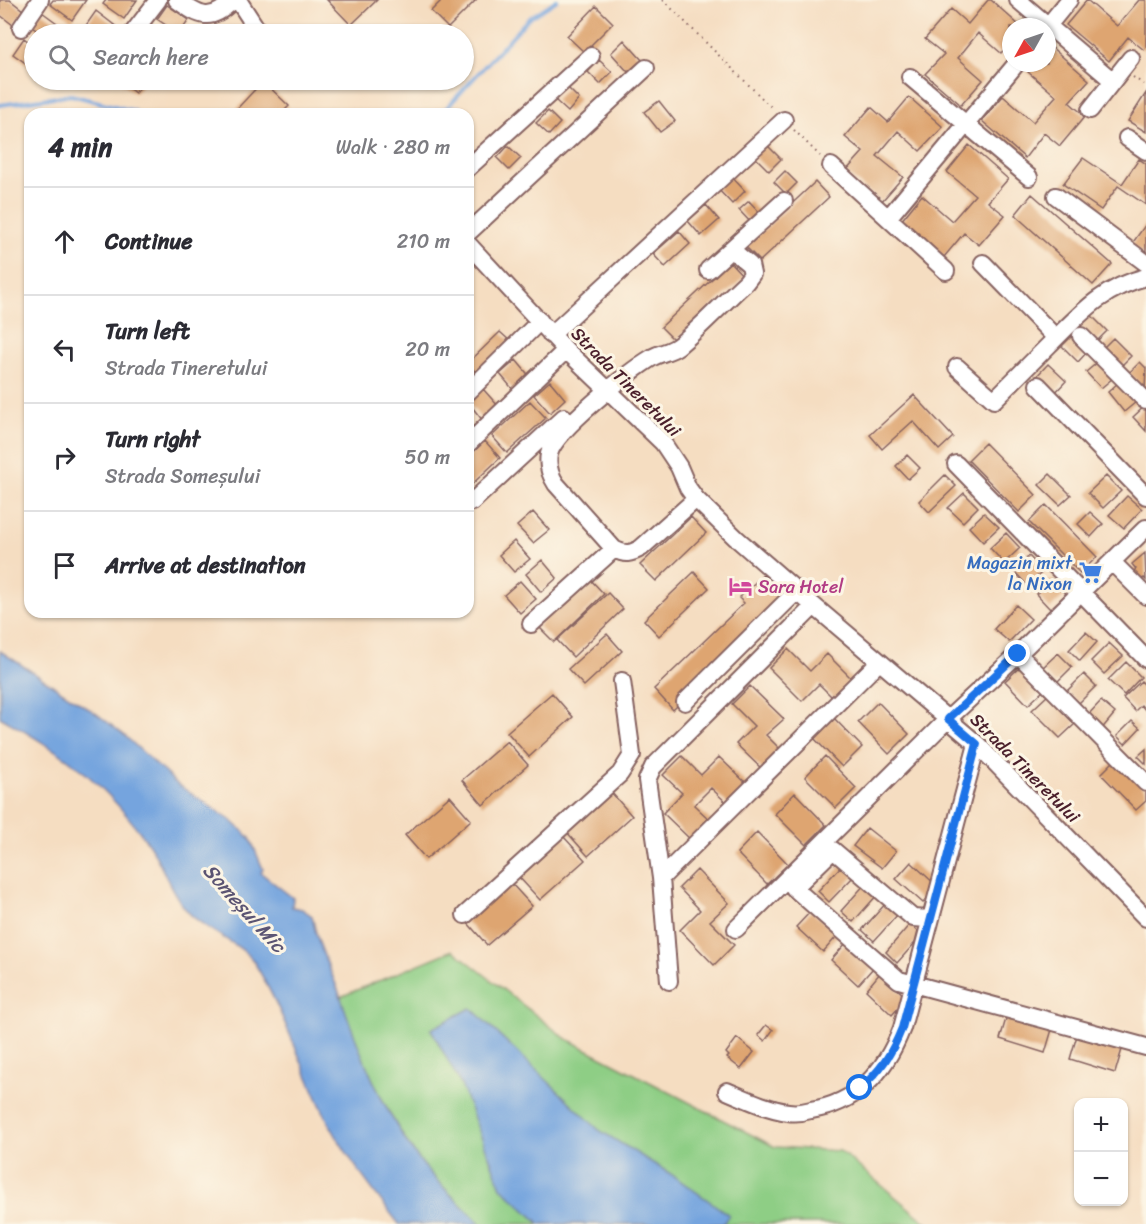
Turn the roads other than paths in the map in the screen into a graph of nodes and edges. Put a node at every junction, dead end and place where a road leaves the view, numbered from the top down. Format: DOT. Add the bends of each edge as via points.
graph roads {
  1 [pos="40,0"];
  2 [pos="158,0"];
  3 [pos="177,0"];
  4 [pos="233,0"];
  5 [pos="238,0"];
  6 [pos="1018,0"];
  7 [pos="1069,0"];
  8 [pos="1038,18"];
  9 [pos="1054,18"];
  10 [pos="140,24"];
  11 [pos="254,24"];
  12 [pos="21,27"];
  13 [pos="1056,34"];
  14 [pos="591,56"];
  15 [pos="1131,58"];
  16 [pos="646,68"];
  17 [pos="1010,72"];
  18 [pos="910,77"];
  19 [pos="1113,81"];
  20 [pos="1090,110"];
  21 [pos="784,120"];
  22 [pos="967,124"];
  23 [pos="1127,138"];
  24 [pos="1146,151"];
  25 [pos="474,163"];
  26 [pos="831,166"];
  27 [pos="1029,177"];
  28 [pos="1056,196"];
  29 [pos="784,201"];
  30 [pos="888,218"];
  31 [pos="474,227"];
  32 [pos="731,249"];
  33 [pos="474,250"];
  34 [pos="983,263"];
  35 [pos="1146,263"];
  36 [pos="708,270"];
  37 [pos="946,271"];
  38 [pos="1146,277"];
  39 [pos="540,321"];
  40 [pos="551,335"];
  41 [pos="1081,336"];
  42 [pos="1056,338"];
  43 [pos="566,350"];
  44 [pos="957,367"];
  45 [pos="1038,385"];
  46 [pos="474,386"];
  47 [pos="604,388"];
  48 [pos="1146,400"];
  49 [pos="474,438"];
  50 [pos="956,464"];
  51 [pos="1146,496"];
  52 [pos="474,500"];
  53 [pos="696,500"];
  54 [pos="1146,528"];
  55 [pos="614,549"];
  56 [pos="1112,562"];
  57 [pos="797,591"];
  58 [pos="1082,592"];
  59 [pos="1146,596"];
  60 [pos="814,606"];
  61 [pos="531,624"];
  62 [pos="1018,654"];
  63 [pos="1146,659"];
  64 [pos="879,662"];
  65 [pos="622,681"];
  66 [pos="685,702"];
  67 [pos="948,719"];
  68 [pos="977,744"];
  69 [pos="1146,783"];
  70 [pos="661,878"];
  71 [pos="465,915"];
  72 [pos="1146,918"];
  73 [pos="930,919"];
  74 [pos="735,928"];
  75 [pos="669,981"];
  76 [pos="913,983"];
  77 [pos="1146,1047"];
  78 [pos="727,1091"];
  1 -- 12 [label="street"];
  2 -- 10 [label="street"];
  3 -- 4 [label="street" via="195,14 212,16"];
  5 -- 11 [label="street"];
  6 -- 8 [label="street"];
  7 -- 9 [label="street"];
  13 -- 19 [label="street"];
  14 -- 25 [label="street"];
  15 -- 19 [label="street"];
  16 -- 31 [label="street"];
  17 -- 22 [label="street"];
  18 -- 22 [label="street"];
  19 -- 20 [label="street"];
  21 -- 40 [label="street"];
  22 -- 27 [label="street"];
  22 -- 30 [label="street"];
  23 -- 24 [label="street"];
  26 -- 30 [label="street"];
  28 -- 35 [label="street"];
  29 -- 32 [label="street"];
  30 -- 37 [label="street"];
  32 -- 36 [label="street"];
  32 -- 47 [label="street" via="750,265 752,274 746,282 677,347 650,358"];
  33 -- 39 [label="street, Strada Tineretului"];
  34 -- 42 [label="street"];
  38 -- 42 [label="street" via="1108,291"];
  39 -- 40 [label="street, Strada Tineretului"];
  39 -- 46 [label="street"];
  40 -- 43 [label="street, Strada Tineretului"];
  41 -- 48 [label="street"];
  42 -- 44 [label="street" via="994,400"];
  43 -- 47 [label="street, Strada Tineretului"];
  43 -- 49 [label="street"];
  45 -- 51 [label="street"];
  47 -- 52 [label="street"];
  47 -- 53 [label="street, Strada Tineretului" via="663,443"];
  47 -- 55 [label="street" via="554,443 548,464 556,484"];
  50 -- 58 [label="street"];
  53 -- 55 [label="street" via="641,548 632,553"];
  53 -- 57 [label="street, Strada Tineretului"];
  54 -- 56 [label="street"];
  55 -- 61 [label="street"];
  56 -- 58 [label="street"];
  56 -- 59 [label="street"];
  57 -- 60 [label="street, Strada Tineretului"];
  57 -- 66 [label="street"];
  58 -- 62 [label="street"];
  58 -- 63 [label="street"];
  60 -- 64 [label="street, Strada Tineretului"];
  60 -- 70 [label="street" via="648,774"];
  62 -- 67 [label="street"];
  62 -- 69 [label="street"];
  64 -- 67 [label="street, Strada Tineretului"];
  64 -- 70 [label="street"];
  65 -- 71 [label="street" via="632,755 620,774"];
  67 -- 68 [label="street, Strada Tineretului"];
  67 -- 74 [label="street"];
  68 -- 72 [label="street, Strada Tineretului"];
  68 -- 73 [label="street"];
  70 -- 75 [label="street"];
  73 -- 76 [label="street"];
  73 -- 76 [label="street" via="913,918 833,850 794,888 899,980"];
  76 -- 77 [label="street"];
  76 -- 78 [label="street" via="902,1028 888,1059 871,1080 837,1104 790,1113"];
}
